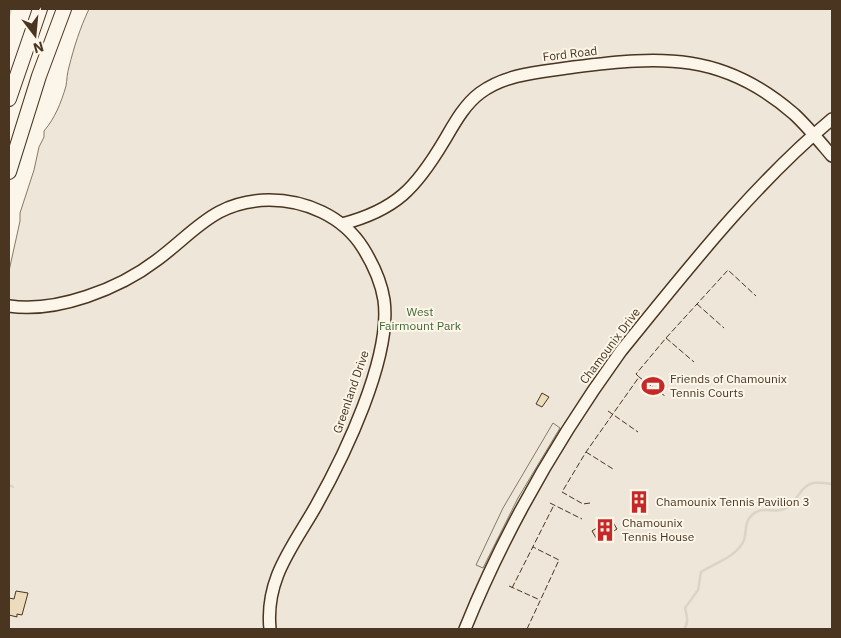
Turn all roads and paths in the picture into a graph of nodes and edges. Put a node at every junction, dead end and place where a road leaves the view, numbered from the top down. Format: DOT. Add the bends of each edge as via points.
graph roads {
  1 [pos="40,9"];
  2 [pos="64,9"];
  3 [pos="9,99"];
  4 [pos="832,119"];
  5 [pos="814,135"];
  6 [pos="832,156"];
  7 [pos="9,172"];
  8 [pos="342,224"];
  9 [pos="9,306"];
  10 [pos="270,629"];
  11 [pos="465,629"];
  1 -- 3 [label="highway"];
  2 -- 7 [label="highway"];
  4 -- 5 [label="street, Chamounix Drive"];
  5 -- 6 [label="street, Ford Road"];
  5 -- 8 [label="street, Ford Road" via="795,115 761,90 733,75 693,62 642,60 518,76 498,82 472,101 427,168 398,200 376,214"];
  5 -- 11 [label="street, Chamounix Drive" via="725,225 594,388 517,515"];
  8 -- 9 [label="street, Greenland Drive" via="319,211 292,202 238,204 206,219 158,260 117,285 55,304"];
  8 -- 10 [label="street, Greenland Drive" via="362,246 378,278 384,300 383,337 363,405 347,444 324,492 277,574 271,597"];
}
